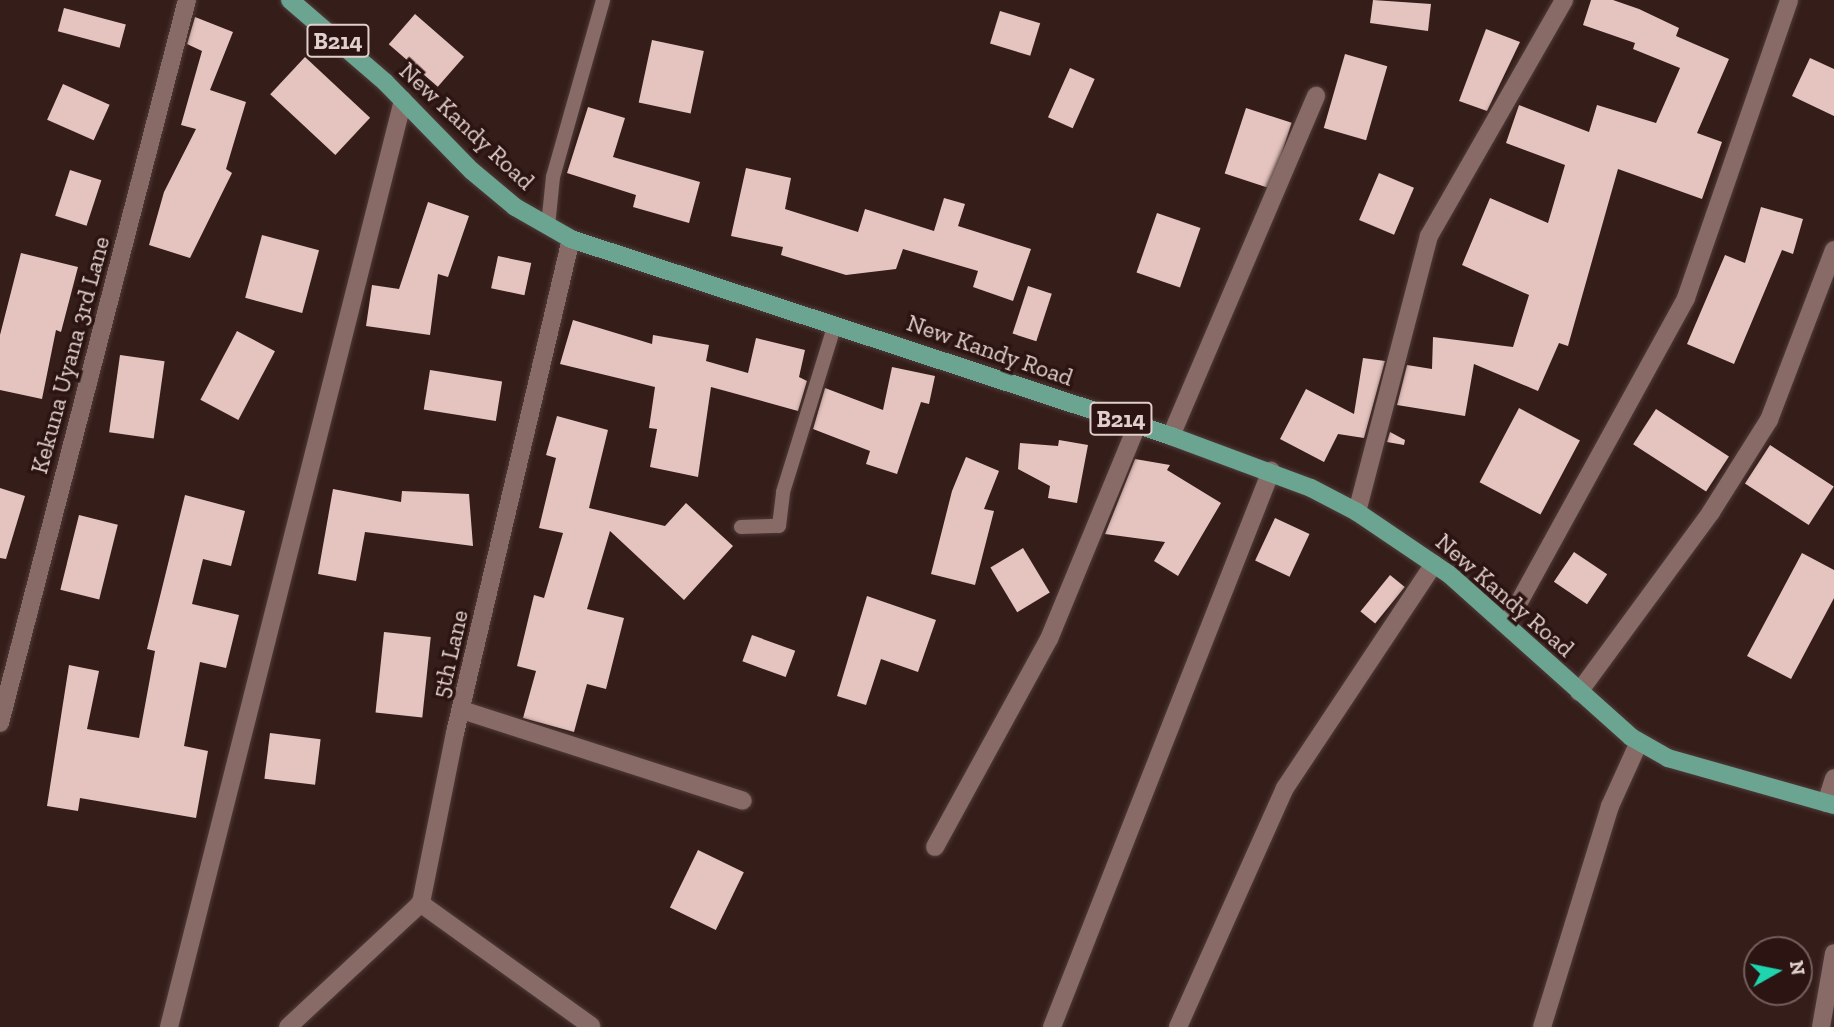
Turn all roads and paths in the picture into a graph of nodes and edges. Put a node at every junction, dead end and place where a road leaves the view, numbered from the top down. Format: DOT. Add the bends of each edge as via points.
graph roads {
  1 [pos="187,0"];
  2 [pos="290,0"];
  3 [pos="603,0"];
  4 [pos="1564,0"];
  5 [pos="1789,0"];
  6 [pos="1316,96"];
  7 [pos="403,100"];
  8 [pos="548,226"];
  9 [pos="571,239"];
  10 [pos="1834,250"];
  11 [pos="835,324"];
  12 [pos="1137,425"];
  13 [pos="1171,436"];
  14 [pos="1271,471"];
  15 [pos="1357,512"];
  16 [pos="741,527"];
  17 [pos="1434,564"];
  18 [pos="1507,624"];
  19 [pos="1579,692"];
  20 [pos="462,710"];
  21 [pos="0,723"];
  22 [pos="1639,742"];
  23 [pos="1834,778"];
  24 [pos="743,801"];
  25 [pos="1830,804"];
  26 [pos="935,847"];
  27 [pos="420,903"];
  28 [pos="1834,953"];
  29 [pos="591,1026"];
  30 [pos="169,1027"];
  31 [pos="288,1027"];
  32 [pos="1052,1027"];
  33 [pos="1178,1027"];
  34 [pos="1542,1027"];
  35 [pos="1821,1027"];
  1 -- 21 [label="street, Kekuna Uyana 3rd Lane"];
  2 -- 7 [label="main road, New Kandy Road / B214"];
  3 -- 8 [label="lane" via="553,177"];
  4 -- 15 [label="street" via="1429,236"];
  5 -- 18 [label="street" via="1686,298"];
  6 -- 13 [label="street"];
  7 -- 8 [label="main road, New Kandy Road / B214" via="472,171 515,207"];
  7 -- 30 [label="street"];
  8 -- 9 [label="main road, New Kandy Road / B214"];
  9 -- 11 [label="main road, New Kandy Road / B214"];
  9 -- 20 [label="street, 5th Lane"];
  10 -- 19 [label="street" via="1769,420 1712,512"];
  11 -- 12 [label="main road, New Kandy Road / B214"];
  11 -- 16 [label="lane" via="783,492 779,526"];
  12 -- 13 [label="main road, New Kandy Road / B214"];
  12 -- 26 [label="street" via="1049,639"];
  13 -- 14 [label="main road, New Kandy Road / B214"];
  14 -- 15 [label="main road, New Kandy Road / B214"];
  14 -- 32 [label="street"];
  15 -- 17 [label="main road, New Kandy Road / B214"];
  17 -- 18 [label="main road, New Kandy Road / B214"];
  17 -- 33 [label="street" via="1285,789"];
  18 -- 19 [label="main road, New Kandy Road / B214"];
  19 -- 22 [label="main road, New Kandy Road / B214"];
  20 -- 24 [label="street"];
  20 -- 27 [label="street, 5th Lane"];
  22 -- 25 [label="main road, New Kandy Road / B214" via="1668,758 1741,782"];
  22 -- 34 [label="street" via="1610,806"];
  23 -- 25 [label="street"];
  27 -- 29 [label="street"];
  27 -- 31 [label="street"];
  28 -- 35 [label="street"];
}
